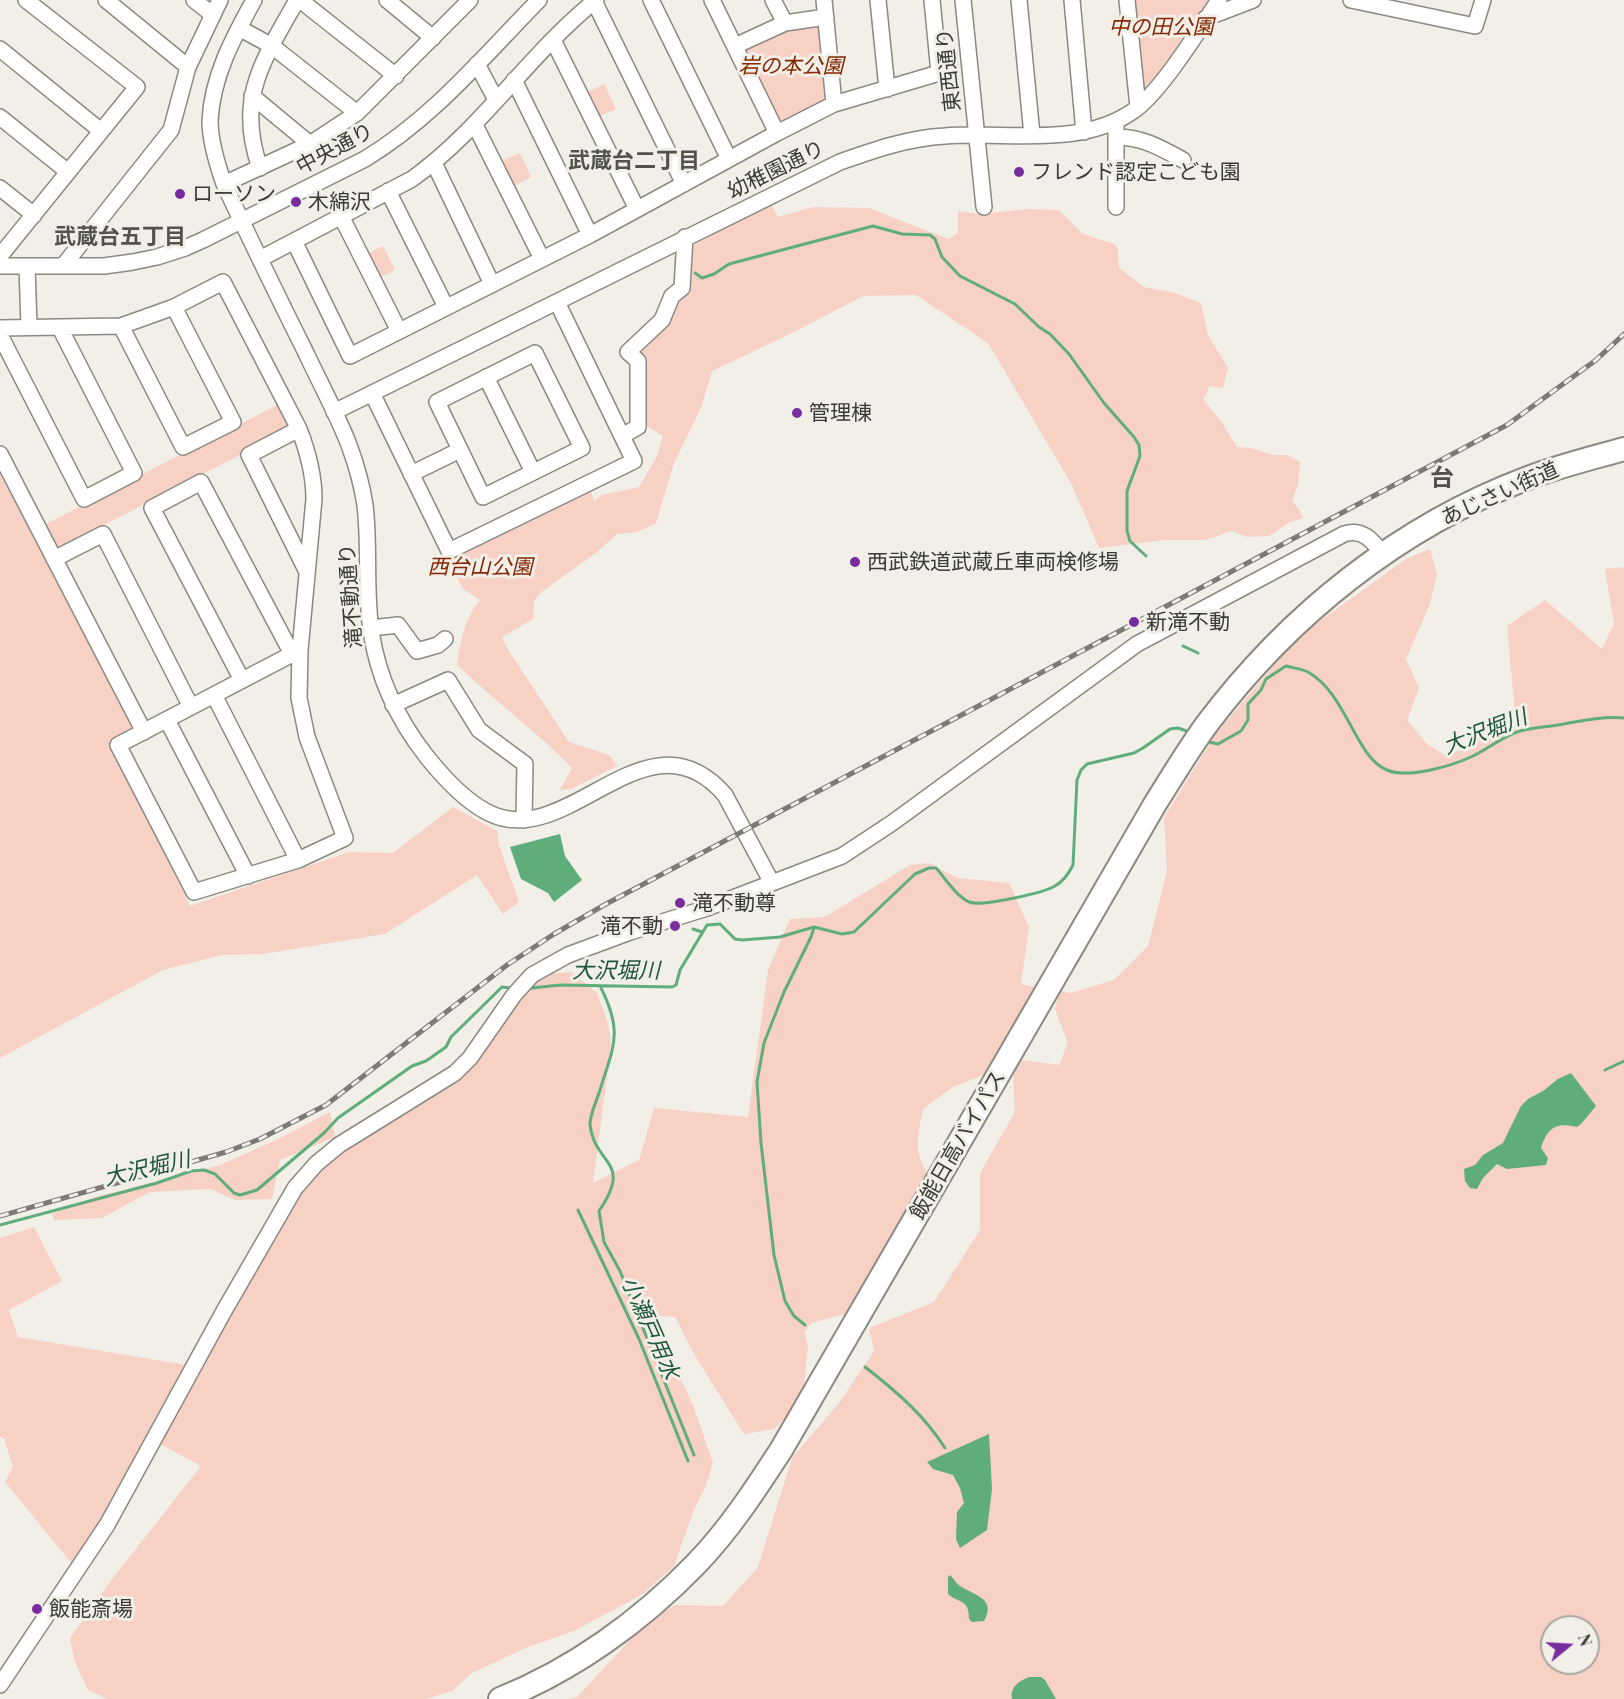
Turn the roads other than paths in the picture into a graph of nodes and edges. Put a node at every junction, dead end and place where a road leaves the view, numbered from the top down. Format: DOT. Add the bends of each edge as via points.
graph roads {
  1 [pos="26,0"];
  2 [pos="106,0"];
  3 [pos="194,0"];
  4 [pos="220,0"];
  5 [pos="254,0"];
  6 [pos="299,0"];
  7 [pos="387,0"];
  8 [pos="470,0"];
  9 [pos="539,0"];
  10 [pos="651,0"];
  11 [pos="712,0"];
  12 [pos="773,0"];
  13 [pos="824,0"];
  14 [pos="878,0"];
  15 [pos="933,0"];
  16 [pos="963,0"];
  17 [pos="1019,0"];
  18 [pos="1072,0"];
  19 [pos="1127,0"];
  20 [pos="1219,0"];
  21 [pos="1254,0"];
  22 [pos="1351,0"];
  23 [pos="1483,0"];
  24 [pos="595,1"];
  25 [pos="213,15"];
  26 [pos="826,17"];
  27 [pos="1206,18"];
  28 [pos="785,23"];
  29 [pos="239,28"];
  30 [pos="433,38"];
  31 [pos="553,40"];
  32 [pos="272,46"];
  33 [pos="735,46"];
  34 [pos="0,50"];
  35 [pos="477,64"];
  36 [pos="188,67"];
  37 [pos="396,76"];
  38 [pos="514,80"];
  39 [pos="886,89"];
  40 [pos="252,96"];
  41 [pos="496,100"];
  42 [pos="834,104"];
  43 [pos="1138,107"];
  44 [pos="357,114"];
  45 [pos="0,117"];
  46 [pos="1116,121"];
  47 [pos="475,125"];
  48 [pos="101,131"];
  49 [pos="1084,132"];
  50 [pos="777,133"];
  51 [pos="976,135"];
  52 [pos="1032,135"];
  53 [pos="1116,137"];
  54 [pos="310,144"];
  55 [pos="729,159"];
  56 [pos="1183,160"];
  57 [pos="434,163"];
  58 [pos="260,168"];
  59 [pos="68,172"];
  60 [pos="224,184"];
  61 [pos="684,184"];
  62 [pos="0,188"];
  63 [pos="388,191"];
  64 [pos="984,207"];
  65 [pos="1116,207"];
  66 [pos="636,209"];
  67 [pos="34,215"];
  68 [pos="341,216"];
  69 [pos="242,221"];
  70 [pos="590,235"];
  71 [pos="686,237"];
  72 [pos="294,241"];
  73 [pos="0,256"];
  74 [pos="260,258"];
  75 [pos="542,259"];
  76 [pos="0,266"];
  77 [pos="27,266"];
  78 [pos="63,266"];
  79 [pos="492,284"];
  80 [pos="557,302"];
  81 [pos="174,307"];
  82 [pos="446,307"];
  83 [pos="121,326"];
  84 [pos="29,327"];
  85 [pos="0,328"];
  86 [pos="60,328"];
  87 [pos="399,331"];
  88 [pos="0,335"];
  89 [pos="486,377"];
  90 [pos="372,393"];
  91 [pos="334,412"];
  92 [pos="299,429"];
  93 [pos="622,436"];
  94 [pos="1624,449"];
  95 [pos="460,450"];
  96 [pos="1,457"];
  97 [pos="533,472"];
  98 [pos="411,474"];
  99 [pos="1382,554"];
  100 [pos="54,559"];
  101 [pos="307,572"];
  102 [pos="371,628"];
  103 [pos="445,639"];
  104 [pos="296,652"];
  105 [pos="242,680"];
  106 [pos="214,695"];
  107 [pos="393,705"];
  108 [pos="191,707"];
  109 [pos="167,720"];
  110 [pos="144,732"];
  111 [pos="524,820"];
  112 [pos="298,860"];
  113 [pos="248,876"];
  114 [pos="772,883"];
  115 [pos="0,1685"];
  116 [pos="513,1697"];
  1 -- 48 [label="street" via="137,87"];
  2 -- 36 [label="street"];
  3 -- 25 [label="street"];
  4 -- 25 [label="street"];
  5 -- 29 [label="street, 滝不動通り"];
  6 -- 32 [label="street"];
  6 -- 37 [label="street"];
  7 -- 30 [label="street"];
  8 -- 30 [label="street"];
  9 -- 35 [label="street, 中央通り"];
  10 -- 55 [label="street"];
  11 -- 33 [label="street"];
  12 -- 28 [label="street"];
  13 -- 26 [label="street"];
  14 -- 39 [label="street"];
  15 -- 39 [label="street" via="939,73"];
  16 -- 51 [label="street, 東西通り"];
  17 -- 52 [label="street"];
  18 -- 49 [label="street"];
  19 -- 43 [label="street"];
  20 -- 27 [label="street, 幼稚園通り"];
  21 -- 27 [label="street"];
  22 -- 23 [label="street" via="1475,26"];
  24 -- 31 [label="street"];
  24 -- 61 [label="street"];
  25 -- 36 [label="street"];
  26 -- 28 [label="street"];
  26 -- 42 [label="street"];
  27 -- 43 [label="street, 幼稚園通り" via="1160,84"];
  28 -- 33 [label="street"];
  29 -- 32 [label="street"];
  29 -- 60 [label="street, 滝不動通り" via="216,83 210,122"];
  30 -- 37 [label="street"];
  31 -- 38 [label="street"];
  31 -- 66 [label="street"];
  32 -- 40 [label="street"];
  32 -- 44 [label="street"];
  33 -- 50 [label="street"];
  34 -- 48 [label="street"];
  35 -- 41 [label="street"];
  35 -- 69 [label="street, 中央通り" via="387,146"];
  36 -- 78 [label="street" via="171,130"];
  37 -- 44 [label="street"];
  38 -- 41 [label="street"];
  38 -- 70 [label="street"];
  39 -- 42 [label="street"];
  40 -- 54 [label="street"];
  40 -- 58 [label="street" via="249,123"];
  41 -- 47 [label="street"];
  42 -- 50 [label="street"];
  43 -- 46 [label="street, 幼稚園通り"];
  44 -- 54 [label="street"];
  45 -- 59 [label="street"];
  46 -- 49 [label="street, 幼稚園通り"];
  46 -- 53 [label="street"];
  47 -- 57 [label="street"];
  47 -- 75 [label="street"];
  48 -- 59 [label="street"];
  49 -- 52 [label="street, 幼稚園通り"];
  50 -- 55 [label="street"];
  51 -- 52 [label="street, 幼稚園通り"];
  51 -- 64 [label="street, 東西通り"];
  51 -- 71 [label="street, 幼稚園通り" via="916,139 878,148 840,162"];
  53 -- 56 [label="street" via="1152,143"];
  53 -- 65 [label="street"];
  54 -- 58 [label="street"];
  55 -- 61 [label="street"];
  57 -- 63 [label="street"];
  57 -- 79 [label="street"];
  58 -- 60 [label="street"];
  59 -- 67 [label="street"];
  60 -- 69 [label="street, 滝不動通り"];
  61 -- 66 [label="street"];
  62 -- 67 [label="street"];
  63 -- 68 [label="street"];
  63 -- 82 [label="street"];
  66 -- 70 [label="street"];
  67 -- 73 [label="street"];
  68 -- 72 [label="street"];
  68 -- 87 [label="street"];
  69 -- 74 [label="street, 滝不動通り"];
  69 -- 78 [label="street, 中央通り" via="157,257 104,266"];
  70 -- 75 [label="street"];
  71 -- 80 [label="street, 幼稚園通り"];
  71 -- 93 [label="street" via="682,288 672,296 662,320 628,351 638,361 638,427"];
  72 -- 74 [label="street"];
  72 -- 87 [label="street" via="350,356"];
  74 -- 91 [label="street, 滝不動通り"];
  75 -- 79 [label="street"];
  76 -- 77 [label="street, 中央通り"];
  77 -- 78 [label="street, 中央通り"];
  77 -- 84 [label="street"];
  79 -- 82 [label="street"];
  80 -- 90 [label="street, 幼稚園通り"];
  80 -- 93 [label="street"];
  81 -- 83 [label="street"];
  81 -- 83 [label="street" via="233,422 183,447"];
  81 -- 92 [label="street" via="223,282"];
  82 -- 87 [label="street"];
  83 -- 86 [label="street"];
  84 -- 85 [label="street"];
  84 -- 86 [label="street"];
  86 -- 88 [label="street" via="134,473 84,499"];
  89 -- 95 [label="street" via="437,402"];
  89 -- 97 [label="street"];
  89 -- 97 [label="street" via="535,353 582,448"];
  90 -- 91 [label="street, 幼稚園通り"];
  90 -- 98 [label="street"];
  91 -- 102 [label="street, 滝不動通り" via="348,443 365,504"];
  92 -- 101 [label="street" via="314,486"];
  92 -- 101 [label="street" via="249,455"];
  93 -- 98 [label="street" via="634,461 449,551"];
  94 -- 99 [label="highway, あじさい街道" via="1555,468 1499,490"];
  95 -- 97 [label="street" via="483,497"];
  95 -- 98 [label="street"];
  96 -- 100 [label="street"];
  99 -- 114 [label="street" via="1373,541 1352,531 1137,644 861,846"];
  99 -- 116 [label="highway, 飯能日高バイパス" via="1286,634 1189,750 754,1491 702,1558 656,1602 586,1654"];
  100 -- 108 [label="street" via="103,534"];
  100 -- 110 [label="street"];
  101 -- 104 [label="street"];
  102 -- 103 [label="street" via="398,626 417,651"];
  102 -- 107 [label="street, 滝不動通り" via="376,658"];
  104 -- 105 [label="street"];
  104 -- 105 [label="street" via="201,482 152,508"];
  104 -- 112 [label="street" via="307,737 345,838"];
  105 -- 106 [label="street"];
  106 -- 108 [label="street"];
  106 -- 112 [label="street"];
  107 -- 111 [label="street, 滝不動通り" via="412,737 460,792 487,812"];
  107 -- 111 [label="street" via="447,680 479,730 525,764"];
  108 -- 109 [label="street"];
  109 -- 110 [label="street"];
  109 -- 113 [label="street"];
  110 -- 113 [label="street" via="118,745 194,892"];
  111 -- 114 [label="street, 滝不動通り" via="559,810 641,769 691,770 725,795"];
  112 -- 113 [label="street"];
  114 -- 115 [label="street" via="568,955 532,975 455,1073 339,1145 316,1164 295,1188 107,1525"];
}
